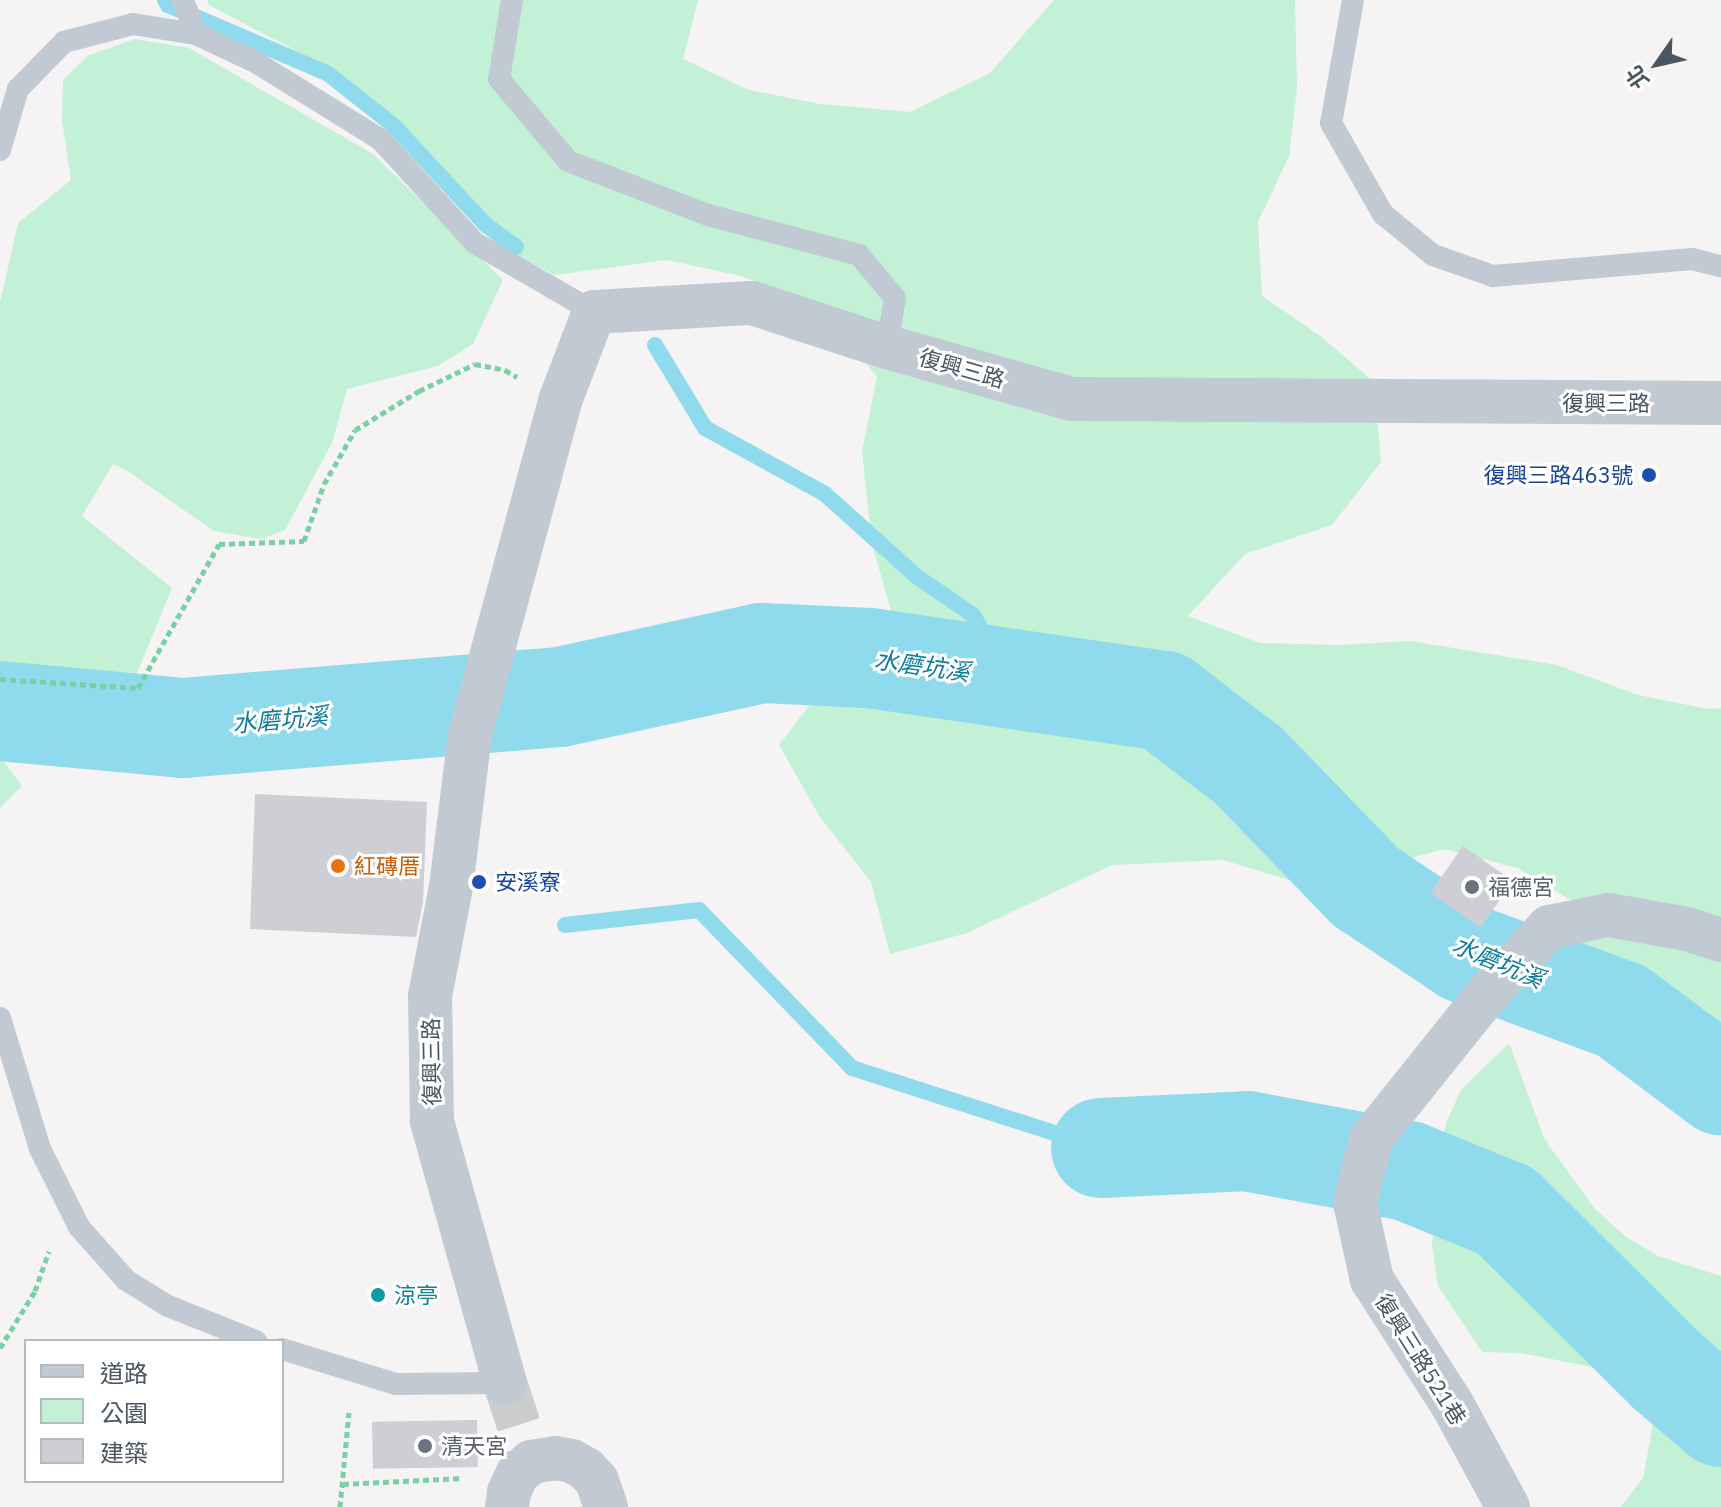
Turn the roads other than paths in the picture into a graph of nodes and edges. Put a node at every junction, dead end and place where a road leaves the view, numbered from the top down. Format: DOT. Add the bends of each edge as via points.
graph roads {
  1 [pos="183,0"];
  2 [pos="512,0"];
  3 [pos="1353,0"];
  4 [pos="195,32"];
  5 [pos="0,150"];
  6 [pos="1721,266"];
  7 [pos="594,312"];
  8 [pos="887,347"];
  9 [pos="1721,403"];
  10 [pos="1721,940"];
  11 [pos="0,1018"];
  12 [pos="251,1339"];
  13 [pos="284,1350"];
  14 [pos="505,1383"];
  15 [pos="512,1491"];
  16 [pos="606,1507"];
  17 [pos="1508,1507"];
  1 -- 4 [label="lane"];
  2 -- 8 [label="lane" via="499,79 568,161 708,215 859,255 895,298"];
  3 -- 6 [label="lane" via="1331,123 1383,214 1433,255 1493,276 1692,259"];
  4 -- 5 [label="lane" via="133,24 64,42 18,89"];
  4 -- 7 [label="lane" via="257,63 381,140 475,243"];
  7 -- 8 [label="street, 復興三路" via="752,303"];
  7 -- 14 [label="street, 復興三路" via="560,401 470,735 451,887 430,996 432,1121"];
  8 -- 9 [label="street, 復興三路" via="1072,399"];
  10 -- 17 [label="street, 復興三路521巷" via="1609,915 1549,927 1484,998 1371,1139 1355,1203 1372,1280 1452,1404"];
  11 -- 12 [label="lane" via="40,1149 79,1227 126,1280 157,1300"];
  13 -- 14 [label="lane" via="396,1384"];
  15 -- 16 [label="street" via="531,1462 572,1461 597,1481"];
}
